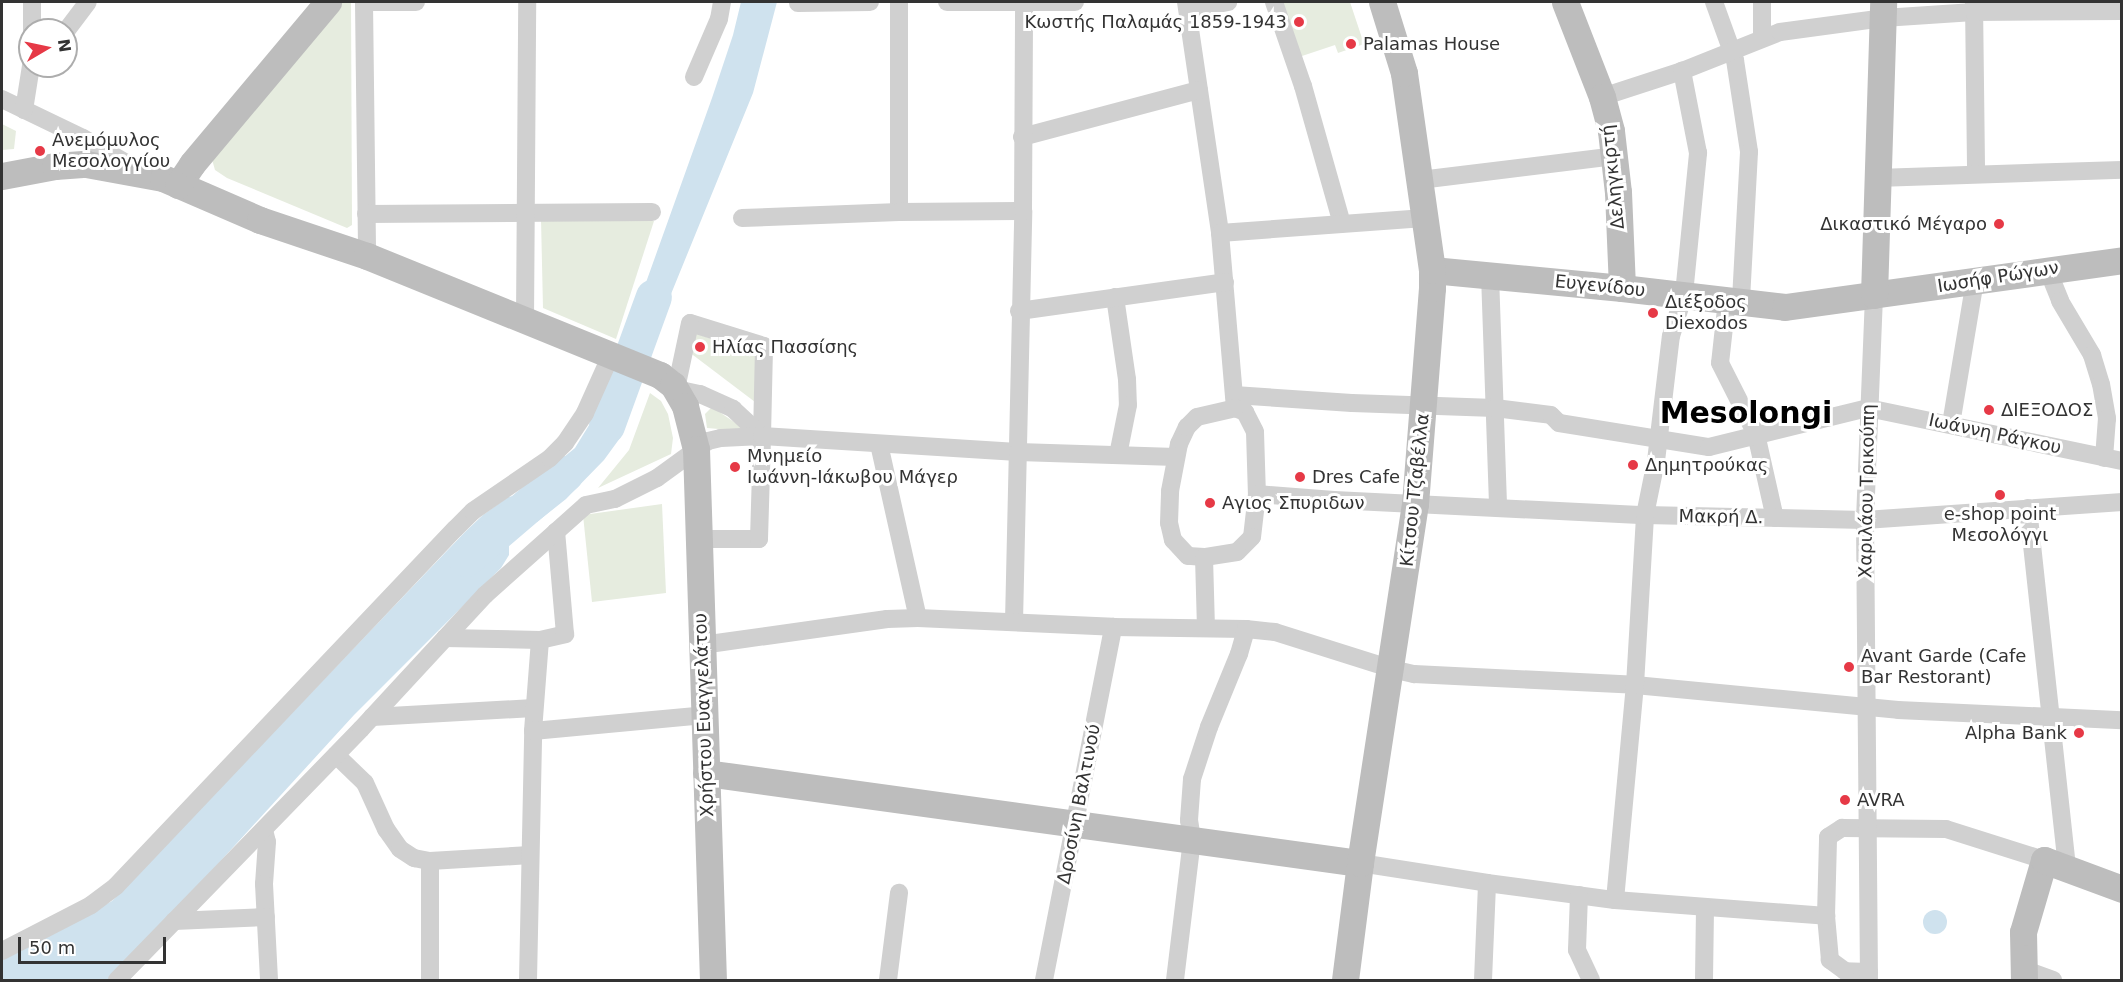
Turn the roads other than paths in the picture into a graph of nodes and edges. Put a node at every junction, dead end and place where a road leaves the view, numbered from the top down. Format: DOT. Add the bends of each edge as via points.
graph roads {
  1 [pos="32,2"];
  2 [pos="88,2"];
  3 [pos="306,2"];
  4 [pos="328,2"];
  5 [pos="364,2"];
  6 [pos="416,2"];
  7 [pos="527,2"];
  8 [pos="722,2"];
  9 [pos="870,2"];
  10 [pos="899,2"];
  11 [pos="947,2"];
  12 [pos="1024,2"];
  13 [pos="1075,2"];
  14 [pos="1228,2"];
  15 [pos="1274,2"];
  16 [pos="1382,2"];
  17 [pos="1565,2"];
  18 [pos="1714,2"];
  19 [pos="1762,2"];
  20 [pos="798,3"];
  21 [pos="1187,6"];
  22 [pos="1974,7"];
  23 [pos="1883,10"];
  24 [pos="2121,11"];
  25 [pos="32,18"];
  26 [pos="76,18"];
  27 [pos="1762,38"];
  28 [pos="1732,50"];
  29 [pos="1682,71"];
  30 [pos="694,77"];
  31 [pos="29,78"];
  32 [pos="1199,90"];
  33 [pos="1602,97"];
  34 [pos="2,99"];
  35 [pos="24,110"];
  36 [pos="1022,137"];
  37 [pos="1615,156"];
  38 [pos="2121,170"];
  39 [pos="1976,174"];
  40 [pos="2,176"];
  41 [pos="1877,178"];
  42 [pos="161,179"];
  43 [pos="1420,180"];
  44 [pos="1023,211"];
  45 [pos="526,212"];
  46 [pos="652,212"];
  47 [pos="899,212"];
  48 [pos="366,214"];
  49 [pos="742,218"];
  50 [pos="1424,218"];
  51 [pos="1342,224"];
  52 [pos="1220,233"];
  53 [pos="366,256"];
  54 [pos="2121,260"];
  55 [pos="2048,268"];
  56 [pos="1432,270"];
  57 [pos="1490,275"];
  58 [pos="1976,281"];
  59 [pos="1225,282"];
  60 [pos="1622,288"];
  61 [pos="1684,294"];
  62 [pos="1874,294"];
  63 [pos="1115,297"];
  64 [pos="1734,301"];
  65 [pos="1019,311"];
  66 [pos="525,320"];
  67 [pos="611,355"];
  68 [pos="668,382"];
  69 [pos="1235,401"];
  70 [pos="1424,407"];
  71 [pos="1495,408"];
  72 [pos="1868,408"];
  73 [pos="1951,424"];
  74 [pos="1755,434"];
  75 [pos="762,436"];
  76 [pos="1658,440"];
  77 [pos="879,444"];
  78 [pos="696,449"];
  79 [pos="1018,452"];
  80 [pos="1118,455"];
  81 [pos="1176,457"];
  82 [pos="2113,460"];
  83 [pos="1257,494"];
  84 [pos="2121,502"];
  85 [pos="1415,504"];
  86 [pos="1498,508"];
  87 [pos="2028,508"];
  88 [pos="1645,515"];
  89 [pos="1776,518"];
  90 [pos="1865,520"];
  91 [pos="556,531"];
  92 [pos="699,539"];
  93 [pos="1204,557"];
  94 [pos="918,618"];
  95 [pos="1014,622"];
  96 [pos="1113,627"];
  97 [pos="1206,627"];
  98 [pos="1246,628"];
  99 [pos="445,638"];
  100 [pos="540,640"];
  101 [pos="702,645"];
  102 [pos="1392,669"];
  103 [pos="1635,686"];
  104 [pos="534,708"];
  105 [pos="1868,708"];
  106 [pos="704,715"];
  107 [pos="372,717"];
  108 [pos="2051,717"];
  109 [pos="2121,720"];
  110 [pos="533,731"];
  111 [pos="336,755"];
  112 [pos="706,772"];
  113 [pos="1076,823"];
  114 [pos="1869,827"];
  115 [pos="264,830"];
  116 [pos="1192,839"];
  117 [pos="530,855"];
  118 [pos="430,861"];
  119 [pos="1360,862"];
  120 [pos="2056,863"];
  121 [pos="1486,883"];
  122 [pos="2121,889"];
  123 [pos="899,893"];
  124 [pos="1579,895"];
  125 [pos="1615,900"];
  126 [pos="1705,908"];
  127 [pos="1826,916"];
  128 [pos="266,917"];
  129 [pos="174,921"];
  130 [pos="2,951"];
  131 [pos="2023,975"];
  132 [pos="1869,976"];
  133 [pos="117,981"];
  134 [pos="269,981"];
  135 [pos="430,981"];
  136 [pos="528,981"];
  137 [pos="712,981"];
  138 [pos="888,981"];
  139 [pos="1044,981"];
  140 [pos="1175,981"];
  141 [pos="1345,981"];
  142 [pos="1483,981"];
  143 [pos="1591,981"];
  144 [pos="1704,981"];
  145 [pos="2053,981"];
  1 -- 25 [label="street"];
  2 -- 26 [label="street"];
  3 -- 42 [label="street"];
  4 -- 42 [label="street" via="192,164"];
  5 -- 6 [label="street"];
  5 -- 48 [label="street"];
  7 -- 45 [label="street"];
  8 -- 30 [label="street" via="719,19"];
  9 -- 20 [label="street"];
  10 -- 47 [label="street"];
  11 -- 12 [label="street"];
  12 -- 13 [label="street"];
  12 -- 36 [label="street"];
  14 -- 21 [label="street"];
  15 -- 51 [label="street" via="1303,86"];
  16 -- 43 [label="street, Κίτσου Τζαβέλλα" via="1402,65"];
  17 -- 33 [label="street, Δεληγκιρτή"];
  18 -- 28 [label="street"];
  19 -- 27 [label="street"];
  21 -- 32 [label="street"];
  22 -- 23 [label="street"];
  22 -- 24 [label="street"];
  22 -- 39 [label="street"];
  23 -- 27 [label="street"];
  23 -- 41 [label="street, Χαριλάου Τρικούπη"];
  27 -- 28 [label="street"];
  28 -- 29 [label="street"];
  28 -- 64 [label="street" via="1749,152"];
  29 -- 33 [label="street"];
  29 -- 61 [label="street" via="1698,142"];
  31 -- 35 [label="street"];
  32 -- 36 [label="street"];
  32 -- 52 [label="street"];
  33 -- 37 [label="street, Δεληγκιρτή"];
  34 -- 35 [label="street"];
  35 -- 42 [label="street"];
  36 -- 44 [label="street"];
  37 -- 43 [label="street"];
  37 -- 60 [label="street, Δεληγκιρτή"];
  38 -- 39 [label="street"];
  39 -- 41 [label="street"];
  40 -- 42 [label="street" via="103,165"];
  41 -- 62 [label="street, Χαριλάου Τρικούπη"];
  42 -- 53 [label="street" via="260,220"];
  43 -- 50 [label="street, Κίτσου Τζαβέλλα"];
  44 -- 47 [label="street"];
  44 -- 65 [label="street"];
  45 -- 46 [label="street"];
  45 -- 48 [label="street"];
  45 -- 66 [label="street"];
  47 -- 49 [label="street"];
  48 -- 53 [label="street"];
  50 -- 51 [label="street"];
  50 -- 56 [label="street, Κίτσου Τζαβέλλα"];
  51 -- 52 [label="street"];
  52 -- 59 [label="street"];
  53 -- 66 [label="street"];
  54 -- 55 [label="street, Ιωσήφ Ρώγων"];
  55 -- 58 [label="street, Ιωσήφ Ρώγων"];
  55 -- 82 [label="street" via="2101,384"];
  56 -- 57 [label="street, Ευγενίδου"];
  56 -- 70 [label="street, Κίτσου Τζαβέλλα"];
  57 -- 60 [label="street, Ευγενίδου"];
  57 -- 71 [label="street"];
  58 -- 62 [label="street, Ιωσήφ Ρώγων"];
  58 -- 73 [label="street"];
  59 -- 63 [label="street"];
  59 -- 69 [label="street"];
  60 -- 61 [label="street, Ευγενίδου"];
  61 -- 64 [label="street, Ευγενίδου"];
  61 -- 76 [label="street" via="1671,336"];
  62 -- 64 [label="street, Ευγενίδου" via="1800,306"];
  62 -- 72 [label="street, Χαριλάου Τρικούπη"];
  63 -- 65 [label="street"];
  63 -- 80 [label="street" via="1128,405"];
  64 -- 74 [label="street" via="1720,363"];
  65 -- 79 [label="street"];
  66 -- 67 [label="street"];
  67 -- 68 [label="street"];
  67 -- 130 [label="street" via="585,413 565,443 455,528 116,886 91,905"];
  68 -- 75 [label="street" via="733,409"];
  68 -- 75 [label="street" via="690,323 764,346"];
  68 -- 78 [label="street, Χρήστου Ευαγγελάτου" via="687,411"];
  69 -- 70 [label="street"];
  69 -- 81 [label="street" via="1193,419 1182,436"];
  69 -- 83 [label="street" via="1255,432"];
  70 -- 71 [label="street"];
  70 -- 85 [label="street, Κίτσου Τζαβέλλα"];
  71 -- 76 [label="street" via="1551,415 1558,423"];
  71 -- 86 [label="street"];
  72 -- 73 [label="street, Ιωάννη Ράγκου"];
  72 -- 74 [label="street"];
  72 -- 90 [label="street, Χαριλάου Τρικούπη"];
  73 -- 82 [label="street, Ιωάννη Ράγκου"];
  74 -- 76 [label="street" via="1709,447"];
  74 -- 89 [label="street"];
  75 -- 77 [label="street"];
  75 -- 78 [label="street" via="721,438"];
  75 -- 92 [label="street" via="759,538"];
  76 -- 88 [label="street"];
  77 -- 79 [label="street"];
  77 -- 94 [label="street"];
  78 -- 91 [label="street" via="657,478 615,499 586,505"];
  78 -- 92 [label="street, Χρήστου Ευαγγελάτου"];
  79 -- 80 [label="street"];
  79 -- 95 [label="street"];
  80 -- 81 [label="street"];
  81 -- 93 [label="street" via="1169,504 1172,536 1187,555"];
  83 -- 85 [label="street, Μακρή Δ."];
  83 -- 93 [label="street" via="1253,533 1245,546 1237,552"];
  84 -- 87 [label="street, Μακρή Δ."];
  85 -- 86 [label="street, Μακρή Δ."];
  85 -- 102 [label="street, Κίτσου Τζαβέλλα"];
  86 -- 88 [label="street, Μακρή Δ."];
  87 -- 90 [label="street, Μακρή Δ."];
  87 -- 108 [label="street"];
  88 -- 89 [label="street, Μακρή Δ."];
  88 -- 103 [label="street"];
  89 -- 90 [label="street, Μακρή Δ."];
  90 -- 105 [label="street, Χαριλάου Τρικούπη"];
  91 -- 99 [label="street" via="485,595"];
  91 -- 100 [label="street" via="565,634"];
  92 -- 101 [label="street, Χρήστου Ευαγγελάτου"];
  93 -- 97 [label="street"];
  94 -- 95 [label="street"];
  94 -- 101 [label="street"];
  95 -- 96 [label="street"];
  96 -- 97 [label="street"];
  96 -- 113 [label="street, Δροσίνη Βαλτινού"];
  97 -- 98 [label="street"];
  98 -- 102 [label="street" via="1283,634"];
  98 -- 116 [label="street" via="1196,763 1189,820"];
  99 -- 100 [label="street"];
  99 -- 107 [label="street"];
  100 -- 104 [label="street"];
  101 -- 106 [label="street, Χρήστου Ευαγγελάτου"];
  102 -- 103 [label="street" via="1414,674"];
  102 -- 119 [label="street, Κίτσου Τζαβέλλα"];
  103 -- 105 [label="street"];
  103 -- 125 [label="street"];
  104 -- 107 [label="street"];
  104 -- 110 [label="street"];
  105 -- 108 [label="street"];
  105 -- 114 [label="street, Χαριλάου Τρικούπη"];
  106 -- 110 [label="street"];
  106 -- 112 [label="street, Χρήστου Ευαγγελάτου"];
  107 -- 111 [label="street"];
  108 -- 109 [label="street"];
  108 -- 120 [label="street"];
  110 -- 117 [label="street"];
  111 -- 115 [label="street"];
  111 -- 118 [label="street" via="365,783 386,830 400,849 414,858"];
  112 -- 113 [label="street"];
  112 -- 137 [label="street, Χρήστου Ευαγγελάτου"];
  113 -- 116 [label="street"];
  113 -- 139 [label="street, Δροσίνη Βαλτινού"];
  114 -- 120 [label="street" via="1946,829"];
  114 -- 127 [label="street" via="1842,828 1828,837"];
  114 -- 132 [label="street, Χαριλάου Τρικούπη"];
  115 -- 128 [label="street"];
  115 -- 129 [label="street"];
  116 -- 119 [label="street"];
  116 -- 140 [label="street"];
  117 -- 118 [label="street"];
  117 -- 136 [label="street"];
  118 -- 135 [label="street"];
  119 -- 121 [label="street"];
  119 -- 141 [label="street, Κίτσου Τζαβέλλα"];
  120 -- 122 [label="street"];
  120 -- 131 [label="street" via="2023,932"];
  121 -- 124 [label="street"];
  121 -- 142 [label="street"];
  123 -- 138 [label="street"];
  124 -- 125 [label="street"];
  124 -- 143 [label="street" via="1577,950"];
  125 -- 126 [label="street"];
  126 -- 127 [label="street"];
  126 -- 144 [label="street"];
  127 -- 132 [label="street" via="1830,960 1845,971"];
  128 -- 129 [label="street"];
  128 -- 134 [label="street"];
  129 -- 133 [label="street"];
  131 -- 145 [label="street"];
}
